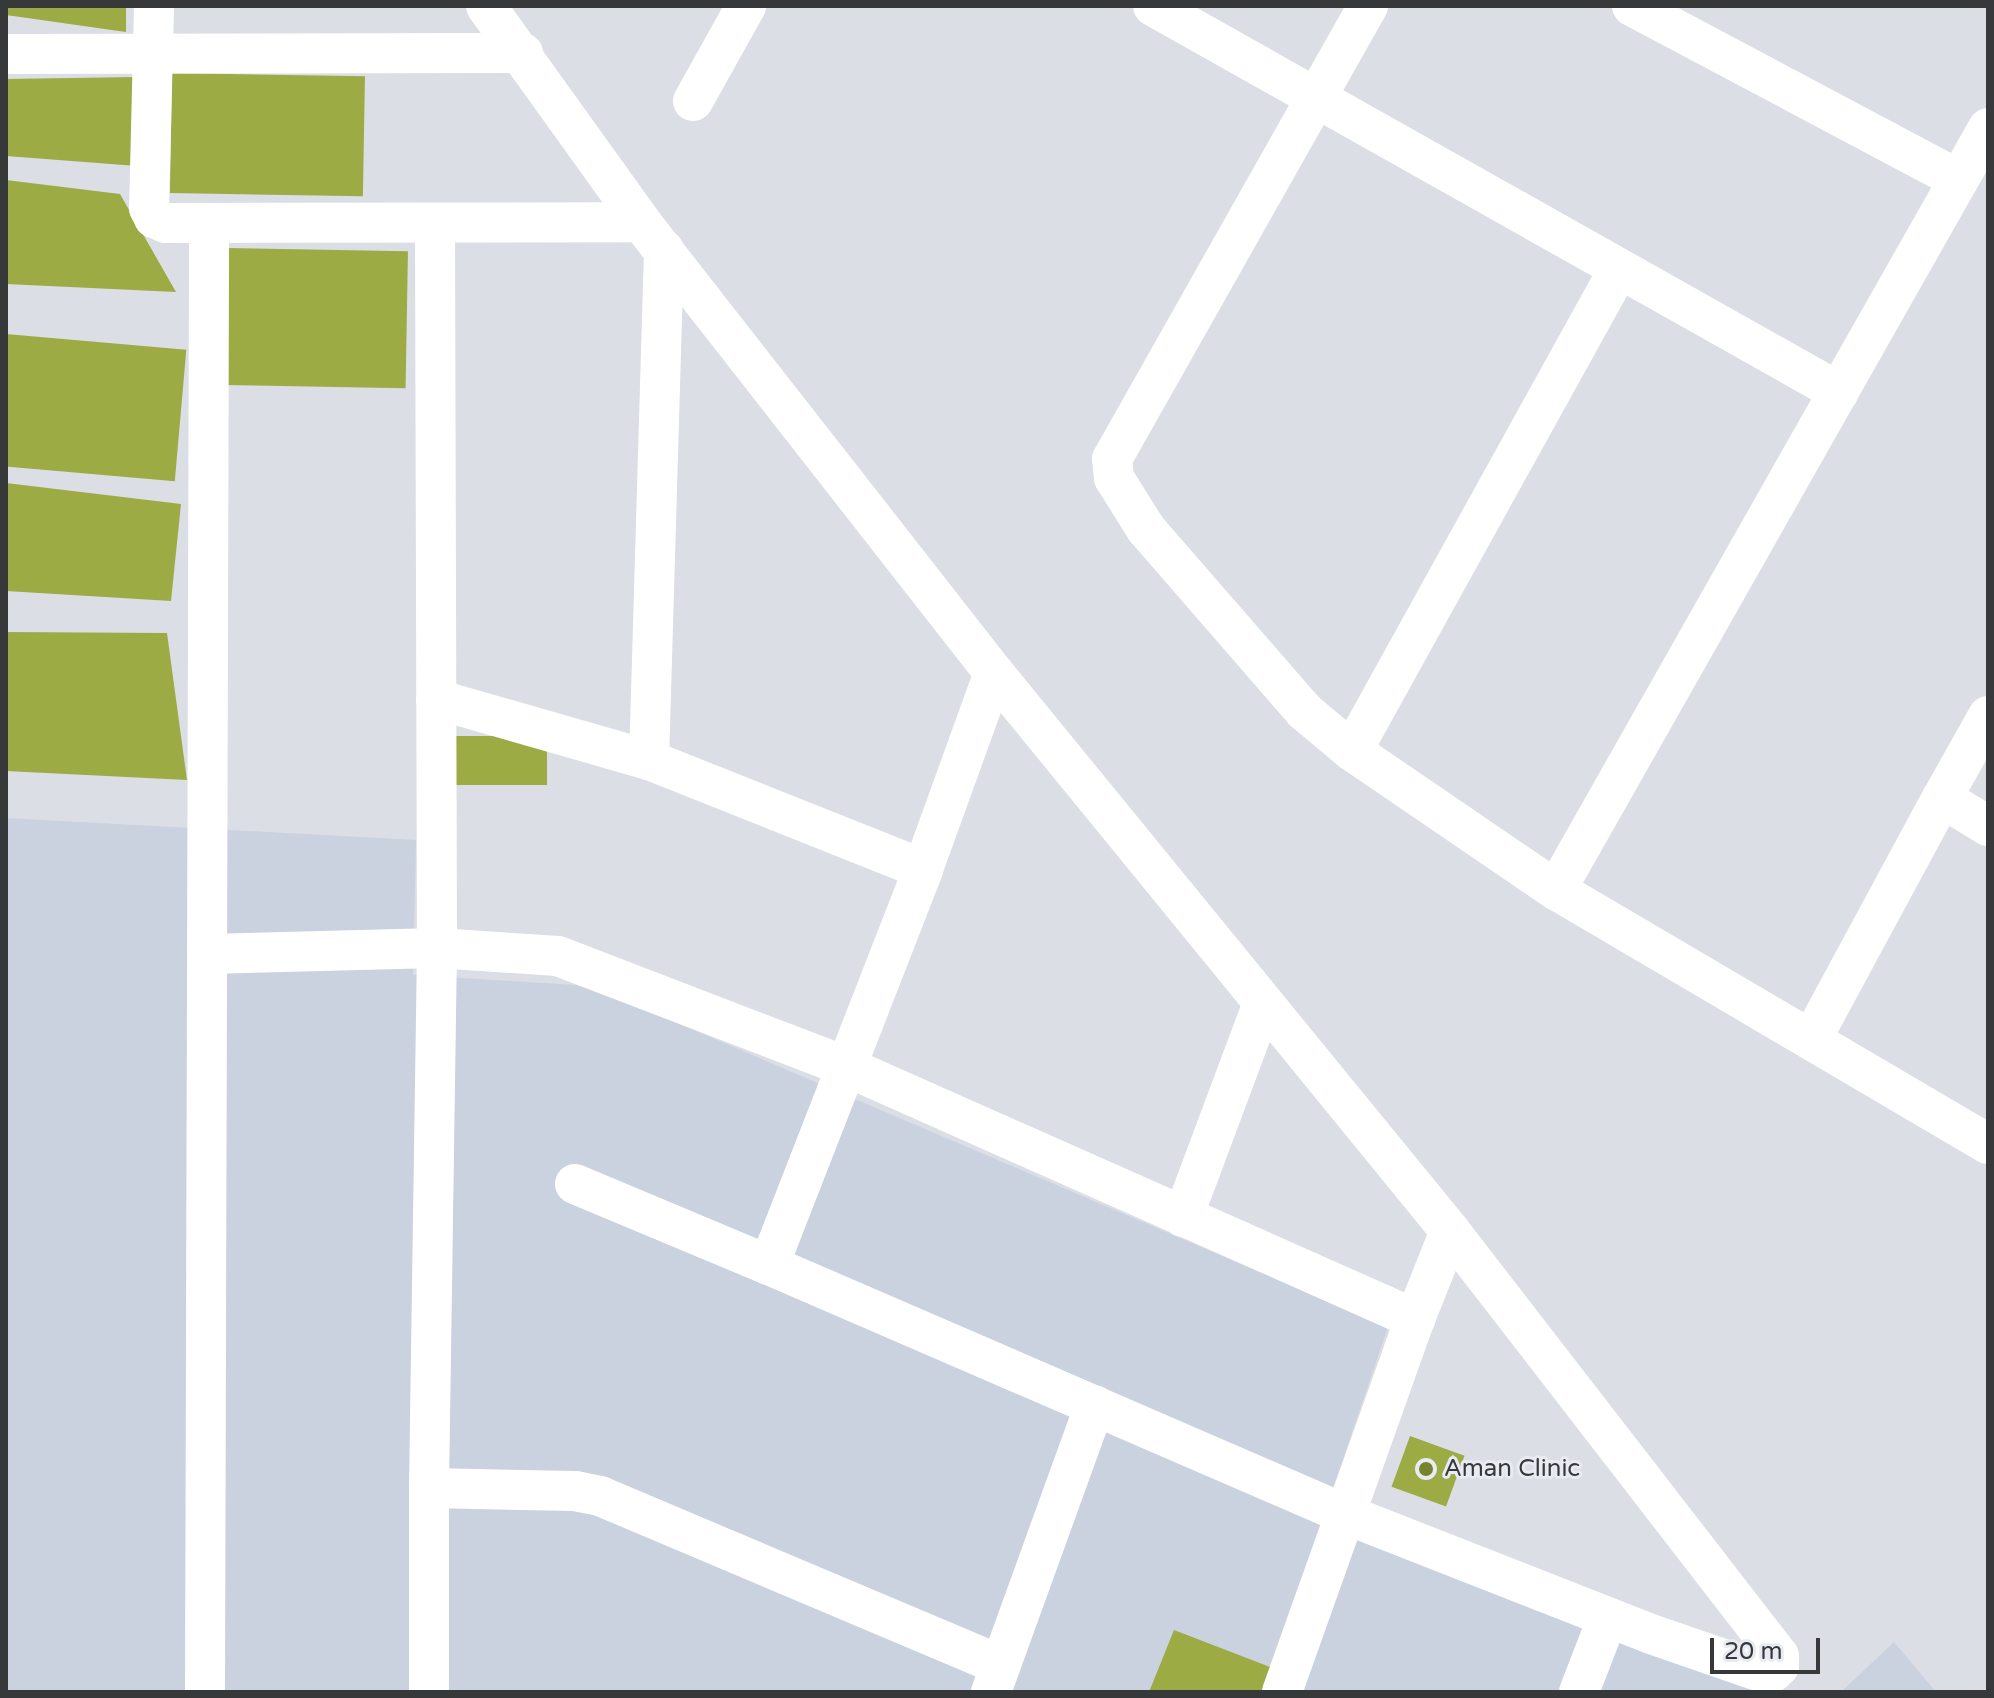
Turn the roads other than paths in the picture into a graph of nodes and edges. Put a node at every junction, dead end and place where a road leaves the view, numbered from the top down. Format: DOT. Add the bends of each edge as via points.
graph roads {
  1 [pos="154,6"];
  2 [pos="486,6"];
  3 [pos="746,6"];
  4 [pos="1153,6"];
  5 [pos="1368,6"];
  6 [pos="1632,6"];
  7 [pos="153,53"];
  8 [pos="523,53"];
  9 [pos="6,54"];
  10 [pos="1316,98"];
  11 [pos="693,101"];
  12 [pos="1988,128"];
  13 [pos="1959,180"];
  14 [pos="435,225"];
  15 [pos="209,226"];
  16 [pos="652,236"];
  17 [pos="1619,269"];
  18 [pos="1839,392"];
  19 [pos="994,673"];
  20 [pos="436,699"];
  21 [pos="1988,716"];
  22 [pos="1352,751"];
  23 [pos="649,760"];
  24 [pos="1942,798"];
  25 [pos="1988,826"];
  26 [pos="923,869"];
  27 [pos="1556,890"];
  28 [pos="437,948"];
  29 [pos="208,954"];
  30 [pos="1263,1003"];
  31 [pos="1811,1040"];
  32 [pos="845,1066"];
  33 [pos="1988,1144"];
  34 [pos="575,1184"];
  35 [pos="1183,1217"];
  36 [pos="1450,1231"];
  37 [pos="769,1265"];
  38 [pos="1415,1319"];
  39 [pos="1095,1405"];
  40 [pos="429,1488"];
  41 [pos="1345,1514"];
  42 [pos="1608,1617"];
  43 [pos="996,1678"];
  44 [pos="205,1692"];
  45 [pos="429,1692"];
  46 [pos="1282,1692"];
  47 [pos="1579,1692"];
  1 -- 7 [label="street"];
  2 -- 8 [label="street"];
  3 -- 11 [label="street"];
  4 -- 10 [label="street"];
  5 -- 10 [label="street"];
  6 -- 13 [label="street"];
  7 -- 8 [label="street"];
  7 -- 9 [label="street"];
  7 -- 15 [label="street" via="149,208 154,218 166,223"];
  8 -- 16 [label="street"];
  10 -- 17 [label="street"];
  10 -- 22 [label="street" via="1112,459 1114,478 1171,560 1304,711"];
  12 -- 13 [label="street"];
  13 -- 18 [label="street"];
  14 -- 15 [label="street"];
  14 -- 16 [label="street"];
  14 -- 20 [label="street"];
  15 -- 29 [label="street"];
  16 -- 19 [label="street"];
  16 -- 23 [label="street"];
  17 -- 18 [label="street"];
  17 -- 22 [label="street"];
  18 -- 27 [label="street"];
  19 -- 26 [label="street"];
  19 -- 30 [label="street"];
  20 -- 23 [label="street"];
  20 -- 28 [label="street"];
  21 -- 24 [label="street"];
  22 -- 27 [label="street"];
  23 -- 26 [label="street"];
  24 -- 25 [label="street"];
  24 -- 31 [label="street"];
  26 -- 32 [label="street"];
  27 -- 31 [label="street"];
  28 -- 29 [label="street"];
  28 -- 32 [label="street" via="558,956"];
  28 -- 40 [label="street"];
  29 -- 44 [label="street"];
  30 -- 35 [label="street"];
  30 -- 36 [label="street"];
  31 -- 33 [label="street"];
  32 -- 35 [label="street"];
  32 -- 37 [label="street"];
  34 -- 37 [label="street"];
  35 -- 38 [label="street"];
  36 -- 38 [label="street"];
  36 -- 42 [label="street" via="1779,1656 1779,1666 1764,1673"];
  37 -- 39 [label="street"];
  38 -- 41 [label="street"];
  39 -- 41 [label="street"];
  39 -- 43 [label="street"];
  40 -- 43 [label="street" via="600,1496"];
  40 -- 45 [label="street"];
  41 -- 42 [label="street"];
  41 -- 46 [label="street"];
  42 -- 47 [label="street"];
}
